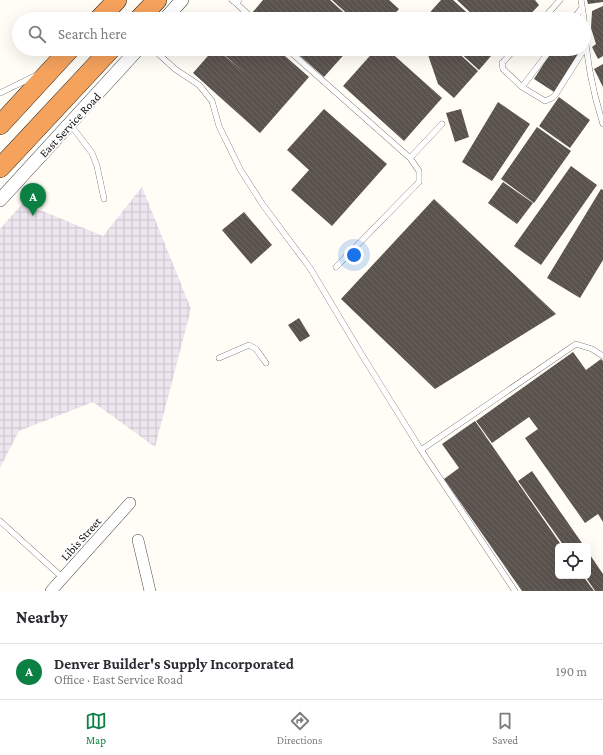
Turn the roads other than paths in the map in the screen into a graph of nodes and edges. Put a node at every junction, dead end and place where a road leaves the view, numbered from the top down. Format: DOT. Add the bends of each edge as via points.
graph roads {
  1 [pos="116,0"];
  2 [pos="157,0"];
  3 [pos="182,0"];
  4 [pos="560,0"];
  5 [pos="581,0"];
  6 [pos="236,1"];
  7 [pos="582,8"];
  8 [pos="105,12"];
  9 [pos="146,12"];
  10 [pos="171,12"];
  11 [pos="246,12"];
  12 [pos="549,12"];
  13 [pos="579,12"];
  14 [pos="583,12"];
  15 [pos="63,56"];
  16 [pos="104,56"];
  17 [pos="132,56"];
  18 [pos="161,56"];
  19 [pos="295,56"];
  20 [pos="508,56"];
  21 [pos="546,56"];
  22 [pos="580,56"];
  23 [pos="587,56"];
  24 [pos="53,67"];
  25 [pos="522,87"];
  26 [pos="0,93"];
  27 [pos="70,124"];
  28 [pos="442,124"];
  29 [pos="603,124"];
  30 [pos="0,125"];
  31 [pos="410,158"];
  32 [pos="0,168"];
  33 [pos="104,199"];
  34 [pos="0,200"];
  35 [pos="336,267"];
  36 [pos="603,356"];
  37 [pos="219,358"];
  38 [pos="266,363"];
  39 [pos="421,450"];
  40 [pos="130,504"];
  41 [pos="0,521"];
  42 [pos="138,540"];
  43 [pos="63,578"];
  44 [pos="51,591"];
  45 [pos="150,591"];
  46 [pos="515,591"];
  1 -- 8 [label="highway"];
  2 -- 9 [label="highway"];
  3 -- 10 [label="street"];
  4 -- 12 [label="lane"];
  5 -- 7 [label="lane"];
  6 -- 11 [label="lane"];
  7 -- 13 [label="lane"];
  7 -- 14 [label="lane"];
  15 -- 24 [label="highway"];
  16 -- 32 [label="highway"];
  17 -- 27 [label="street, East Service Road"];
  18 -- 39 [label="lane" via="199,85 212,101 219,126 240,169 263,205 310,268"];
  19 -- 31 [label="lane"];
  20 -- 25 [label="lane" via="502,63 503,69"];
  21 -- 25 [label="lane"];
  22 -- 25 [label="lane" via="552,98 545,101"];
  23 -- 29 [label="lane"];
  24 -- 26 [label="lane"];
  24 -- 30 [label="highway"];
  27 -- 33 [label="lane" via="92,153"];
  27 -- 34 [label="street, East Service Road"];
  28 -- 31 [label="lane"];
  31 -- 35 [label="lane" via="419,171 419,182"];
  36 -- 39 [label="lane" via="576,344"];
  37 -- 38 [label="lane" via="249,345 256,349"];
  39 -- 46 [label="lane"];
  40 -- 43 [label="street, Libis Street"];
  41 -- 43 [label="lane"];
  42 -- 45 [label="street"];
  43 -- 44 [label="street, Libis Street"];
}
